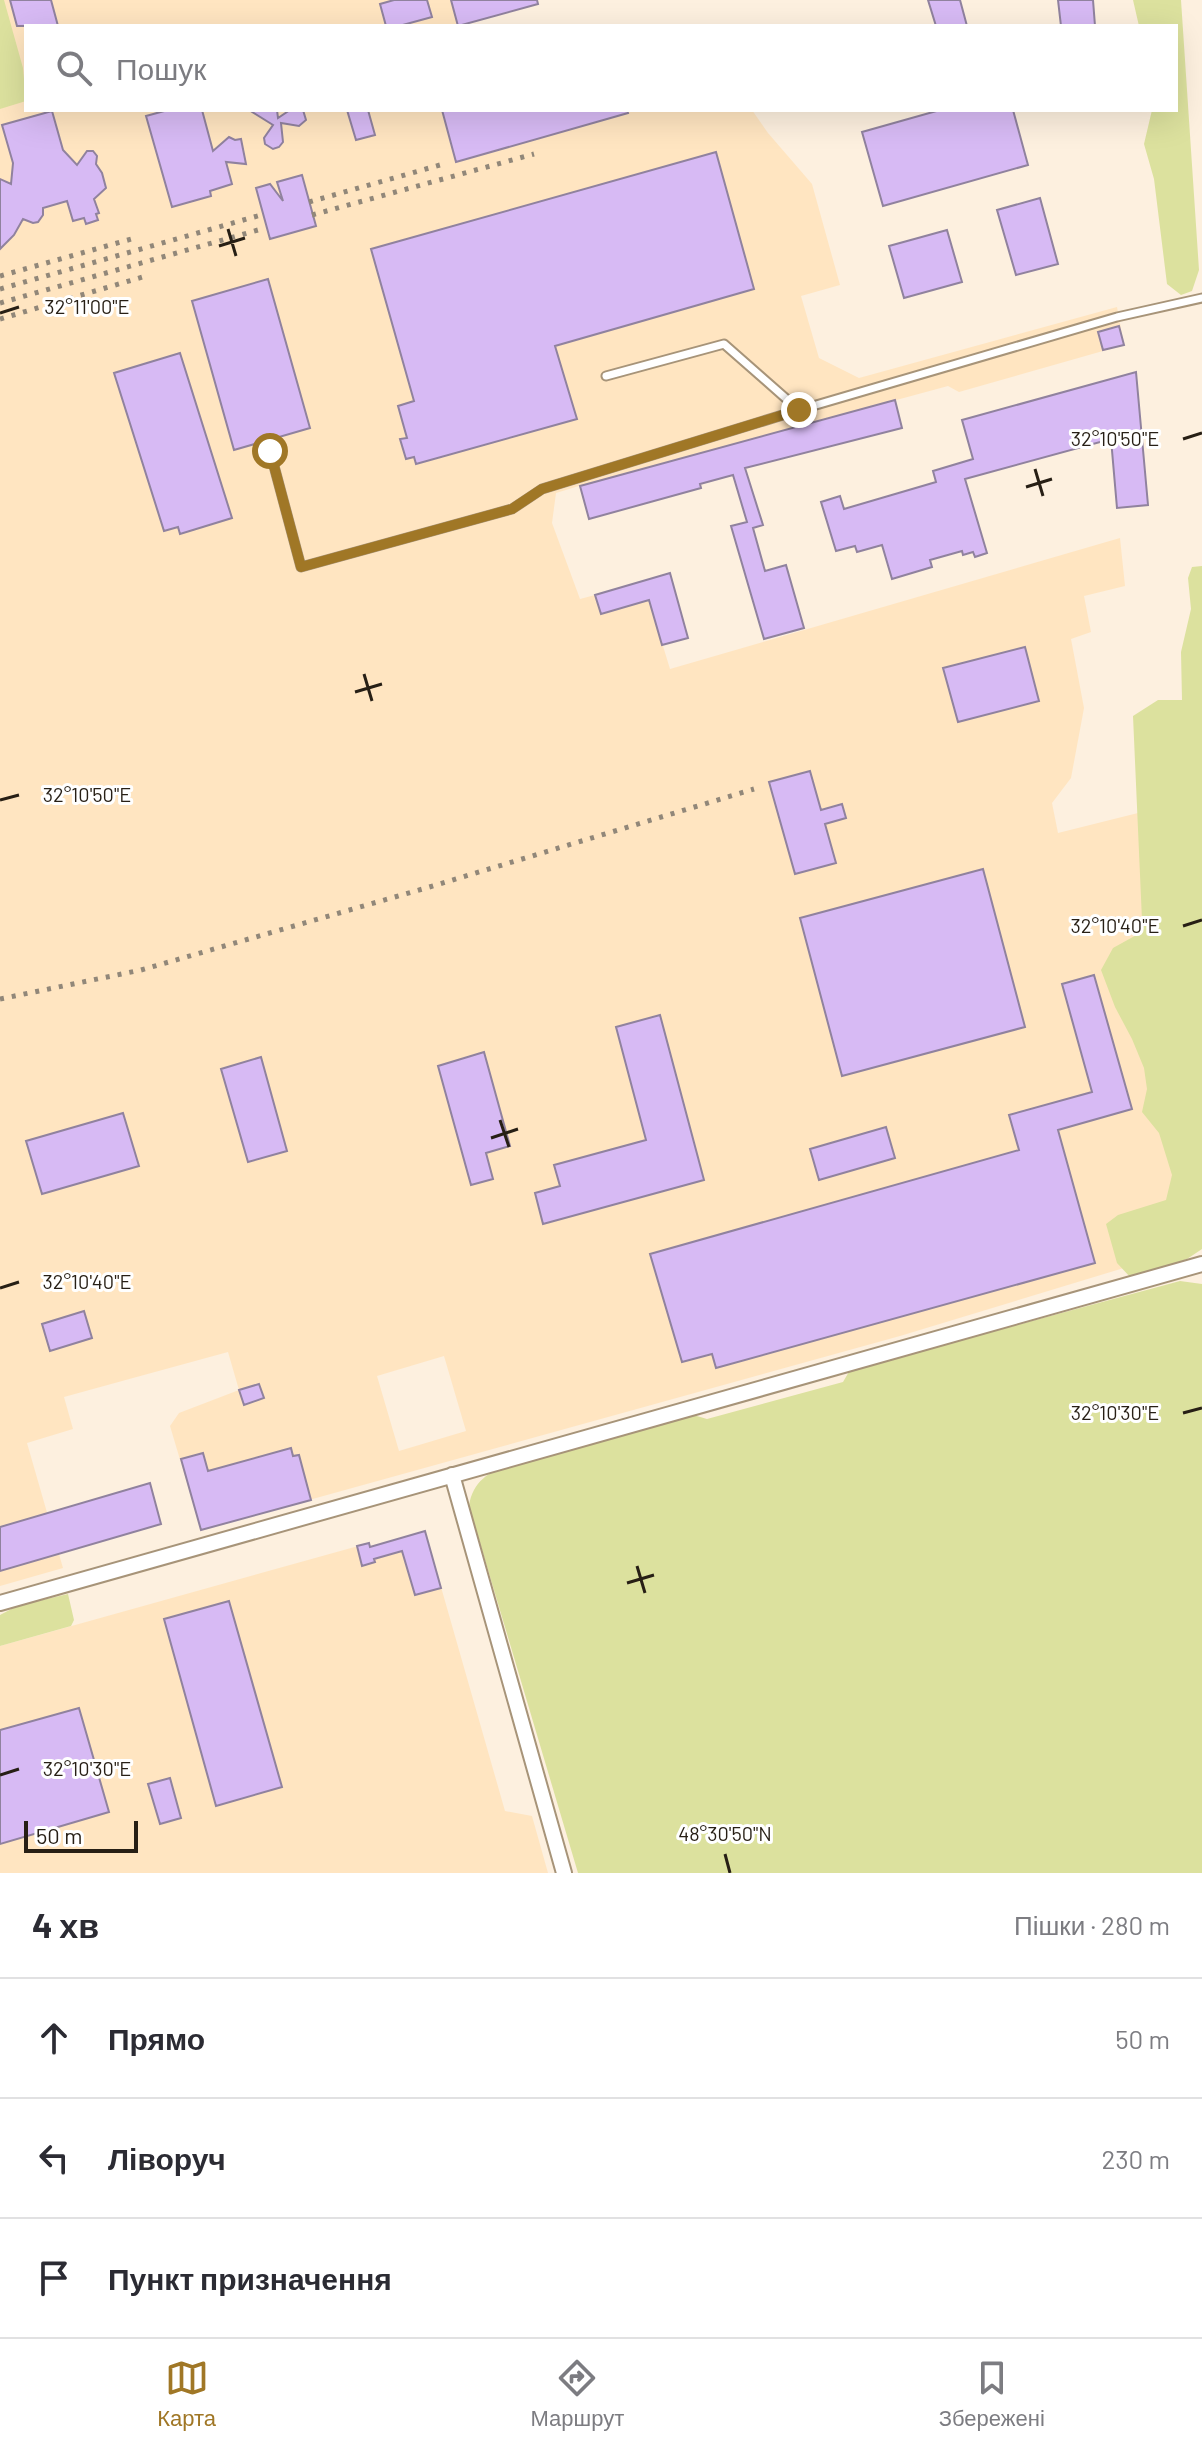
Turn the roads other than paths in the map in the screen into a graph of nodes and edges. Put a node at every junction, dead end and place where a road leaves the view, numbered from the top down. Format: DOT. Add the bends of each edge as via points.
graph roads {
  1 [pos="1202,298"];
  2 [pos="606,376"];
  3 [pos="799,410"];
  4 [pos="270,451"];
  5 [pos="1202,1264"];
  6 [pos="1172,1273"];
  7 [pos="1202,1277"];
  8 [pos="452,1475"];
  9 [pos="0,1603"];
  10 [pos="564,1873"];
  1 -- 3 [label="lane" via="1117,317"];
  2 -- 3 [label="lane" via="724,344"];
  3 -- 4 [label="lane" via="542,489 512,509 301,567"];
  5 -- 6 [label="street"];
  6 -- 7 [label="street"];
  6 -- 8 [label="street"];
  8 -- 9 [label="street"];
  8 -- 10 [label="street"];
}
